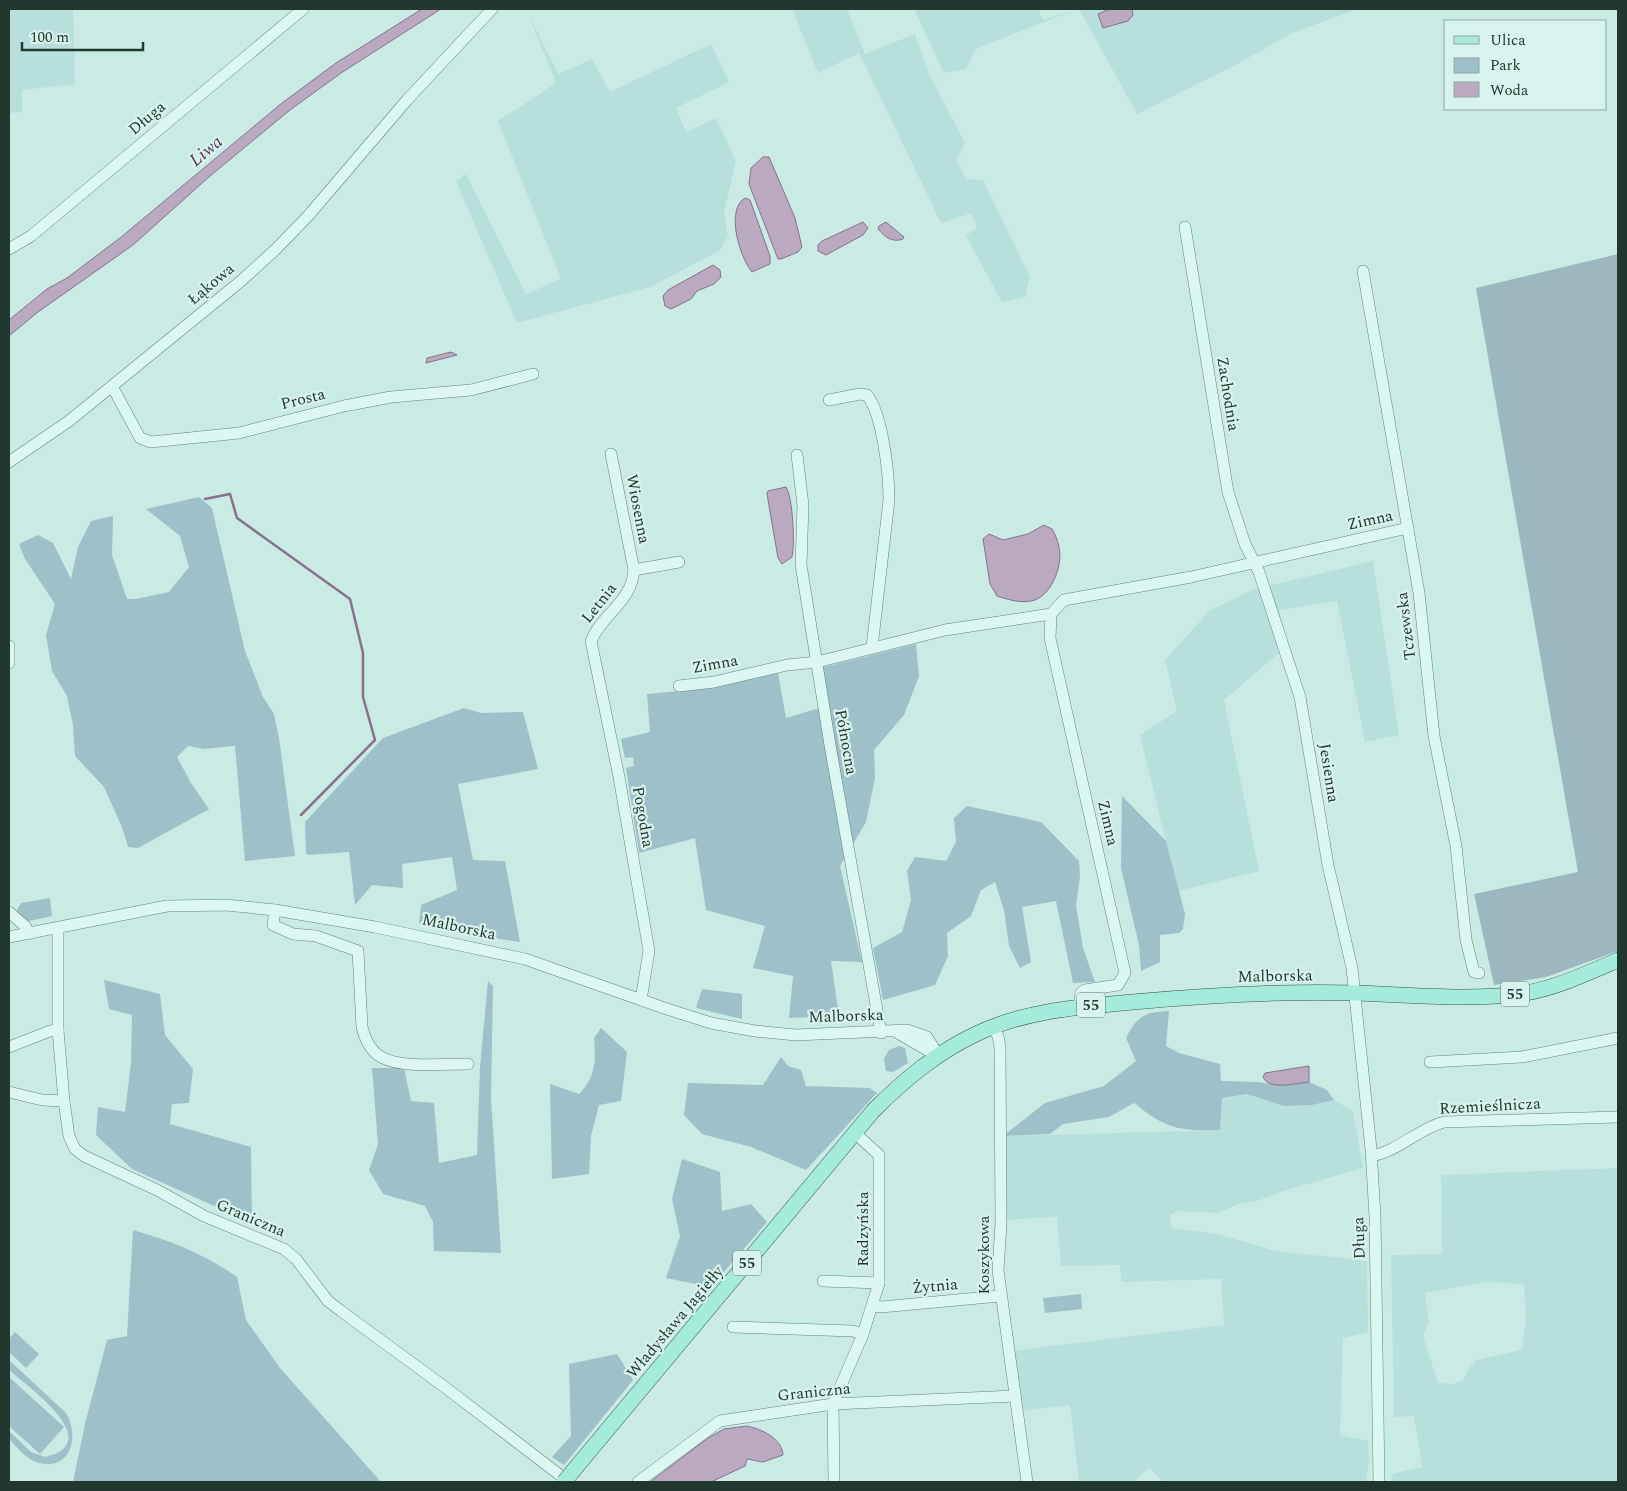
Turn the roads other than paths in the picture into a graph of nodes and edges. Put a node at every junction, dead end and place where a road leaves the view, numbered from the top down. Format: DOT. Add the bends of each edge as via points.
graph roads {
  1 [pos="304,9"];
  2 [pos="492,9"];
  3 [pos="1184,227"];
  4 [pos="9,249"];
  5 [pos="1363,271"];
  6 [pos="533,374"];
  7 [pos="112,386"];
  8 [pos="829,400"];
  9 [pos="611,454"];
  10 [pos="797,455"];
  11 [pos="9,462"];
  12 [pos="1408,528"];
  13 [pos="679,562"];
  14 [pos="1254,563"];
  15 [pos="634,570"];
  16 [pos="1051,614"];
  17 [pos="591,642"];
  18 [pos="9,646"];
  19 [pos="872,647"];
  20 [pos="817,662"];
  21 [pos="9,663"];
  22 [pos="679,686"];
  23 [pos="275,910"];
  24 [pos="9,912"];
  25 [pos="58,928"];
  26 [pos="28,934"];
  27 [pos="9,937"];
  28 [pos="1618,960"];
  29 [pos="1479,973"];
  30 [pos="1354,993"];
  31 [pos="641,1000"];
  32 [pos="1079,1007"];
  33 [pos="992,1027"];
  34 [pos="58,1030"];
  35 [pos="881,1032"];
  36 [pos="895,1032"];
  37 [pos="1618,1038"];
  38 [pos="920,1046"];
  39 [pos="9,1047"];
  40 [pos="938,1056"];
  41 [pos="1430,1062"];
  42 [pos="468,1064"];
  43 [pos="922,1066"];
  44 [pos="9,1092"];
  45 [pos="64,1101"];
  46 [pos="1618,1117"];
  47 [pos="855,1133"];
  48 [pos="1371,1156"];
  49 [pos="824,1281"];
  50 [pos="879,1283"];
  51 [pos="1000,1296"];
  52 [pos="874,1306"];
  53 [pos="733,1327"];
  54 [pos="863,1334"];
  55 [pos="1014,1396"];
  56 [pos="834,1404"];
  57 [pos="564,1482"];
  58 [pos="568,1482"];
  59 [pos="638,1482"];
  60 [pos="834,1482"];
  61 [pos="1027,1482"];
  62 [pos="1379,1482"];
  1 -- 4 [label="street, Długa" via="31,236"];
  2 -- 7 [label="street, Łąkowa" via="276,249"];
  3 -- 14 [label="street, Zachodnia" via="1228,492"];
  5 -- 12 [label="street, Tczewska"];
  6 -- 7 [label="street, Prosta" via="471,390 353,404 239,433 151,442 140,438"];
  7 -- 11 [label="street, Łąkowa" via="69,421"];
  8 -- 19 [label="street" via="867,395 877,415 889,480"];
  9 -- 15 [label="street, Wiosenna"];
  10 -- 20 [label="street, Północna" via="803,505 801,565"];
  12 -- 14 [label="street, Zimna"];
  12 -- 29 [label="street, Tczewska" via="1425,632 1434,736 1456,846 1466,940 1474,972"];
  13 -- 15 [label="street, Letnia"];
  14 -- 16 [label="street, Zimna" via="1064,600"];
  14 -- 30 [label="street, Jesienna" via="1300,698 1334,892 1352,968"];
  15 -- 17 [label="street, Letnia" via="633,584 626,596 594,633"];
  16 -- 19 [label="street, Zimna" via="945,630"];
  16 -- 32 [label="street, Zimna" via="1050,638 1125,973 1118,985 1084,990"];
  17 -- 31 [label="street, Pogodna" via="619,776 649,951"];
  18 -- 21 [label="street"];
  19 -- 20 [label="street, Zimna"];
  20 -- 22 [label="street, Zimna"];
  20 -- 35 [label="street, Północna"];
  23 -- 25 [label="street, Malborska" via="226,905 166,906"];
  23 -- 31 [label="street, Malborska" via="495,952"];
  23 -- 42 [label="street" via="273,925 293,934 316,936 358,951 362,1027 365,1039 376,1053 398,1062"];
  24 -- 26 [label="street" via="26,927"];
  25 -- 26 [label="street, Malborska"];
  25 -- 34 [label="street, Graniczna"];
  26 -- 27 [label="street, Malborska"];
  28 -- 30 [label="main road, Malborska / 55" via="1578,978 1525,993 1483,996"];
  30 -- 32 [label="main road, Malborska / 55" via="1253,993"];
  30 -- 48 [label="street, Długa"];
  31 -- 35 [label="street, Malborska" via="711,1022 755,1031 796,1036"];
  32 -- 33 [label="main road, Malborska / 55" via="1045,1011"];
  33 -- 40 [label="main road, Malborska / 55"];
  33 -- 51 [label="street, Koszykowa" via="1000,1047"];
  34 -- 39 [label="street"];
  34 -- 45 [label="street, Graniczna"];
  35 -- 36 [label="street, Malborska"];
  36 -- 38 [label="street, Malborska"];
  36 -- 40 [label="street, Malborska" via="907,1030 926,1037"];
  37 -- 41 [label="street" via="1522,1057"];
  38 -- 40 [label="street, Malborska"];
  38 -- 43 [label="street"];
  40 -- 43 [label="main road, Władysława Jagiełły / 55"];
  43 -- 47 [label="main road, Władysława Jagiełły / 55" via="901,1083"];
  44 -- 45 [label="street" via="42,1100"];
  45 -- 58 [label="street, Graniczna" via="69,1136 84,1156 204,1216 284,1249 296,1259 328,1301"];
  46 -- 48 [label="street, Rzemieślnicza" via="1444,1122 1429,1126 1381,1155"];
  47 -- 50 [label="street, Radzyńska" via="879,1155"];
  47 -- 57 [label="main road, Władysława Jagiełły / 55, bridge"];
  48 -- 62 [label="street, Długa" via="1375,1216"];
  49 -- 50 [label="street"];
  50 -- 52 [label="street, Radzyńska"];
  51 -- 52 [label="street, Żytnia" via="881,1308"];
  51 -- 55 [label="street, Koszykowa"];
  52 -- 54 [label="street, Radzyńska"];
  53 -- 54 [label="street" via="844,1330"];
  54 -- 56 [label="street, Radzyńska"];
  55 -- 56 [label="street, Graniczna"];
  55 -- 61 [label="street, Koszykowa"];
  56 -- 59 [label="street, Graniczna" via="720,1421"];
  56 -- 60 [label="street, Radzyńska"];
}
